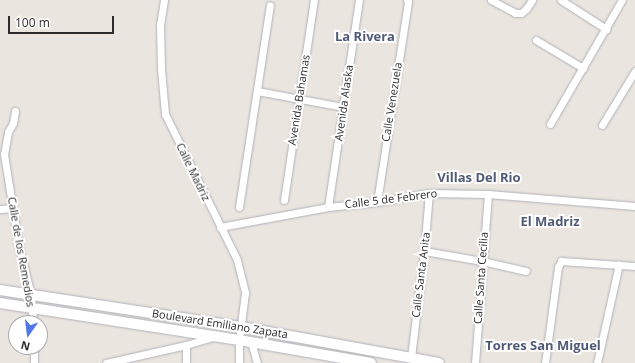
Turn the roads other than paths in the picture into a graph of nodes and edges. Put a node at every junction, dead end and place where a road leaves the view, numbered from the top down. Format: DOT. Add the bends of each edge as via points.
graph roads {
  1 [pos="164,0"];
  2 [pos="314,0"];
  3 [pos="358,0"];
  4 [pos="491,0"];
  5 [pos="532,0"];
  6 [pos="561,0"];
  7 [pos="622,0"];
  8 [pos="407,1"];
  9 [pos="270,5"];
  10 [pos="606,29"];
  11 [pos="536,40"];
  12 [pos="583,68"];
  13 [pos="635,72"];
  14 [pos="257,91"];
  15 [pos="299,99"];
  16 [pos="343,107"];
  17 [pos="15,111"];
  18 [pos="550,124"];
  19 [pos="602,125"];
  20 [pos="2,155"];
  21 [pos="429,193"];
  22 [pos="488,194"];
  23 [pos="284,200"];
  24 [pos="377,202"];
  25 [pos="635,206"];
  26 [pos="239,207"];
  27 [pos="328,207"];
  28 [pos="13,208"];
  29 [pos="0,209"];
  30 [pos="220,227"];
  31 [pos="424,251"];
  32 [pos="482,261"];
  33 [pos="619,264"];
  34 [pos="635,266"];
  35 [pos="526,271"];
  36 [pos="0,290"];
  37 [pos="31,295"];
  38 [pos="0,303"];
  39 [pos="32,308"];
  40 [pos="32,315"];
  41 [pos="241,327"];
  42 [pos="214,336"];
  43 [pos="239,340"];
  44 [pos="251,342"];
  45 [pos="186,345"];
  46 [pos="411,357"];
  47 [pos="106,363"];
  48 [pos="186,363"];
  49 [pos="239,363"];
  50 [pos="257,363"];
  51 [pos="371,363"];
  52 [pos="439,363"];
  53 [pos="475,363"];
  54 [pos="545,363"];
  55 [pos="597,363"];
  1 -- 30 [label="street, Calle Madriz" via="160,24 165,114"];
  2 -- 15 [label="street, Avenida Bahamas"];
  3 -- 16 [label="street, Avenida Alaska"];
  4 -- 5 [label="street" via="515,13 521,13"];
  6 -- 10 [label="street"];
  7 -- 10 [label="street"];
  8 -- 24 [label="street, Calle Venezuela"];
  9 -- 14 [label="street"];
  10 -- 12 [label="street"];
  11 -- 12 [label="street"];
  12 -- 18 [label="street"];
  13 -- 19 [label="street"];
  14 -- 15 [label="street"];
  14 -- 26 [label="street"];
  15 -- 16 [label="street"];
  15 -- 23 [label="street, Avenida Bahamas"];
  16 -- 27 [label="street, Avenida Alaska"];
  17 -- 20 [label="street, Calle de los Remedios" via="14,123 8,132"];
  20 -- 28 [label="street, Calle de los Remedios"];
  21 -- 22 [label="street, Calle 5 de Febrero"];
  21 -- 24 [label="street, Calle 5 de Febrero"];
  21 -- 31 [label="street, Calle Santa Anita"];
  22 -- 25 [label="street, Calle 5 de Febrero"];
  22 -- 32 [label="street, Calle Santa Cecilia"];
  24 -- 27 [label="street, Calle 5 de Febrero"];
  27 -- 30 [label="street, Calle 5 de Febrero"];
  28 -- 29 [label="street"];
  28 -- 37 [label="street, Calle de los Remedios" via="19,248"];
  30 -- 41 [label="street, Calle Madriz" via="237,260 245,293"];
  31 -- 32 [label="street"];
  31 -- 46 [label="street, Calle Santa Anita"];
  32 -- 35 [label="street"];
  32 -- 53 [label="street, Calle Santa Cecilia"];
  33 -- 34 [label="street"];
  33 -- 54 [label="street" via="561,261 558,267"];
  33 -- 55 [label="street"];
  36 -- 37 [label="street, Boulevard Emiliano Zapata"];
  37 -- 39 [label="street, Calle de los Remedios"];
  37 -- 41 [label="street, Boulevard Emiliano Zapata"];
  38 -- 39 [label="street, Boulevard Emiliano Zapata"];
  39 -- 40 [label="street, Calle de los Remedios"];
  39 -- 42 [label="street, Boulevard Emiliano Zapata"];
  41 -- 43 [label="street, Calle Madriz"];
  41 -- 46 [label="street, Boulevard Emiliano Zapata"];
  42 -- 43 [label="street, Boulevard Emiliano Zapata"];
  42 -- 45 [label="street, Boulevard Emiliano Zapata"];
  43 -- 44 [label="street, Boulevard Emiliano Zapata"];
  43 -- 49 [label="street, Calle Madriz"];
  44 -- 50 [label="street"];
  44 -- 51 [label="street, Boulevard Emiliano Zapata"];
  45 -- 47 [label="street, Boulevard Emiliano Zapata"];
  45 -- 48 [label="street"];
  46 -- 52 [label="street, Boulevard Emiliano Zapata"];
}
